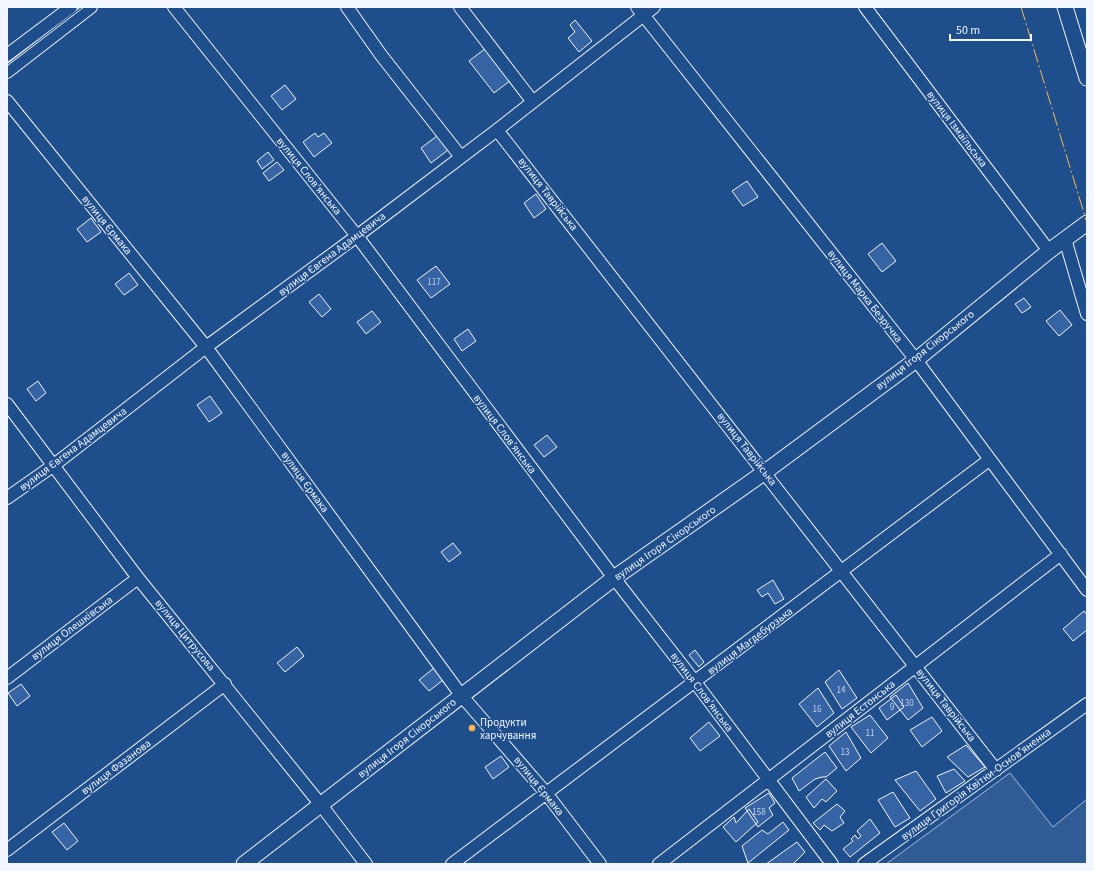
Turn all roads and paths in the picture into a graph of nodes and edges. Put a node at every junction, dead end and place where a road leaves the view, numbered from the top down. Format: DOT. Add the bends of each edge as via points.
graph roads {
  1 [pos="71,7"];
  2 [pos="91,7"];
  3 [pos="174,7"];
  4 [pos="347,7"];
  5 [pos="460,7"];
  6 [pos="654,7"];
  7 [pos="865,7"];
  8 [pos="1065,7"];
  9 [pos="640,11"];
  10 [pos="7,55"];
  11 [pos="7,72"];
  12 [pos="1087,78"];
  13 [pos="7,101"];
  14 [pos="533,102"];
  15 [pos="497,130"];
  16 [pos="461,157"];
  17 [pos="1087,224"];
  18 [pos="357,236"];
  19 [pos="1065,239"];
  20 [pos="1049,251"];
  21 [pos="1087,314"];
  22 [pos="206,347"];
  23 [pos="916,360"];
  24 [pos="7,404"];
  25 [pos="989,460"];
  26 [pos="54,465"];
  27 [pos="764,472"];
  28 [pos="7,498"];
  29 [pos="1061,554"];
  30 [pos="843,572"];
  31 [pos="138,578"];
  32 [pos="614,578"];
  33 [pos="1087,590"];
  34 [pos="915,666"];
  35 [pos="7,678"];
  36 [pos="695,682"];
  37 [pos="225,684"];
  38 [pos="461,695"];
  39 [pos="1087,704"];
  40 [pos="996,770"];
  41 [pos="768,781"];
  42 [pos="546,793"];
  43 [pos="321,805"];
  44 [pos="7,850"];
  45 [pos="244,864"];
  46 [pos="366,864"];
  47 [pos="452,864"];
  48 [pos="600,864"];
  49 [pos="659,864"];
  50 [pos="832,864"];
  51 [pos="864,864"];
  1 -- 10 [label="street"];
  2 -- 11 [label="street"];
  3 -- 18 [label="street, вулиця Слов’янська"];
  4 -- 16 [label="street" via="380,55"];
  5 -- 14 [label="street"];
  6 -- 9 [label="street, вулиця Євгена Адамцевича"];
  7 -- 20 [label="street, вулиця Ізмаїльська"];
  8 -- 12 [label="main road"];
  9 -- 14 [label="street, вулиця Євгена Адамцевича"];
  9 -- 23 [label="street, вулиця Марка Безручка"];
  13 -- 22 [label="street, вулиця Єрмака"];
  14 -- 15 [label="street, вулиця Євгена Адамцевича"];
  15 -- 16 [label="street, вулиця Євгена Адамцевича"];
  15 -- 27 [label="street, вулиця Таврійська"];
  16 -- 18 [label="street, вулиця Євгена Адамцевича"];
  17 -- 19 [label="main road, вулиця Ігоря Сікорського"];
  18 -- 22 [label="street, вулиця Євгена Адамцевича"];
  18 -- 32 [label="street, вулиця Слов’янська"];
  19 -- 20 [label="main road, вулиця Ігоря Сікорського"];
  19 -- 21 [label="street"];
  20 -- 23 [label="main road, вулиця Ігоря Сікорського"];
  22 -- 26 [label="street, вулиця Євгена Адамцевича"];
  22 -- 38 [label="street, вулиця Єрмака"];
  23 -- 25 [label="street, вулиця Марка Безручка"];
  23 -- 27 [label="main road, вулиця Ігоря Сікорського"];
  24 -- 26 [label="street, вулиця Цитрусова"];
  25 -- 29 [label="street, вулиця Марка Безручка"];
  25 -- 30 [label="street, вулиця Магдебурзька"];
  26 -- 28 [label="street, вулиця Євгена Адамцевича"];
  26 -- 31 [label="street, вулиця Цитрусова"];
  27 -- 30 [label="street, вулиця Таврійська"];
  27 -- 32 [label="main road, вулиця Ігоря Сікорського"];
  29 -- 33 [label="street, вулиця Марка Безручка"];
  29 -- 34 [label="street, вулиця Естонська"];
  30 -- 34 [label="street, вулиця Таврійська"];
  30 -- 36 [label="street, вулиця Магдебурзька"];
  31 -- 35 [label="street, вулиця Олешківська"];
  31 -- 37 [label="street, вулиця Цитрусова"];
  32 -- 36 [label="street, вулиця Слов’янська"];
  32 -- 38 [label="main road, вулиця Ігоря Сікорського"];
  34 -- 40 [label="street, вулиця Таврійська"];
  34 -- 41 [label="street, вулиця Естонська"];
  36 -- 41 [label="street, вулиця Слов’янська"];
  36 -- 42 [label="street, вулиця Магдебурзька"];
  37 -- 43 [label="street, вулиця Цитрусова"];
  37 -- 44 [label="street, вулиця Фазанова"];
  38 -- 42 [label="street, вулиця Єрмака"];
  38 -- 43 [label="main road, вулиця Ігоря Сікорського"];
  39 -- 40 [label="street, вулиця Григорія Квітки-Основʼяненка"];
  40 -- 51 [label="street, вулиця Григорія Квітки-Основʼяненка"];
  41 -- 49 [label="street, вулиця Естонська"];
  41 -- 50 [label="street, вулиця Слов’янська"];
  42 -- 47 [label="street, вулиця Магдебурзька"];
  42 -- 48 [label="street, вулиця Єрмака"];
  43 -- 45 [label="main road, вулиця Ігоря Сікорського"];
  43 -- 46 [label="street, вулиця Цитрусова"];
}
